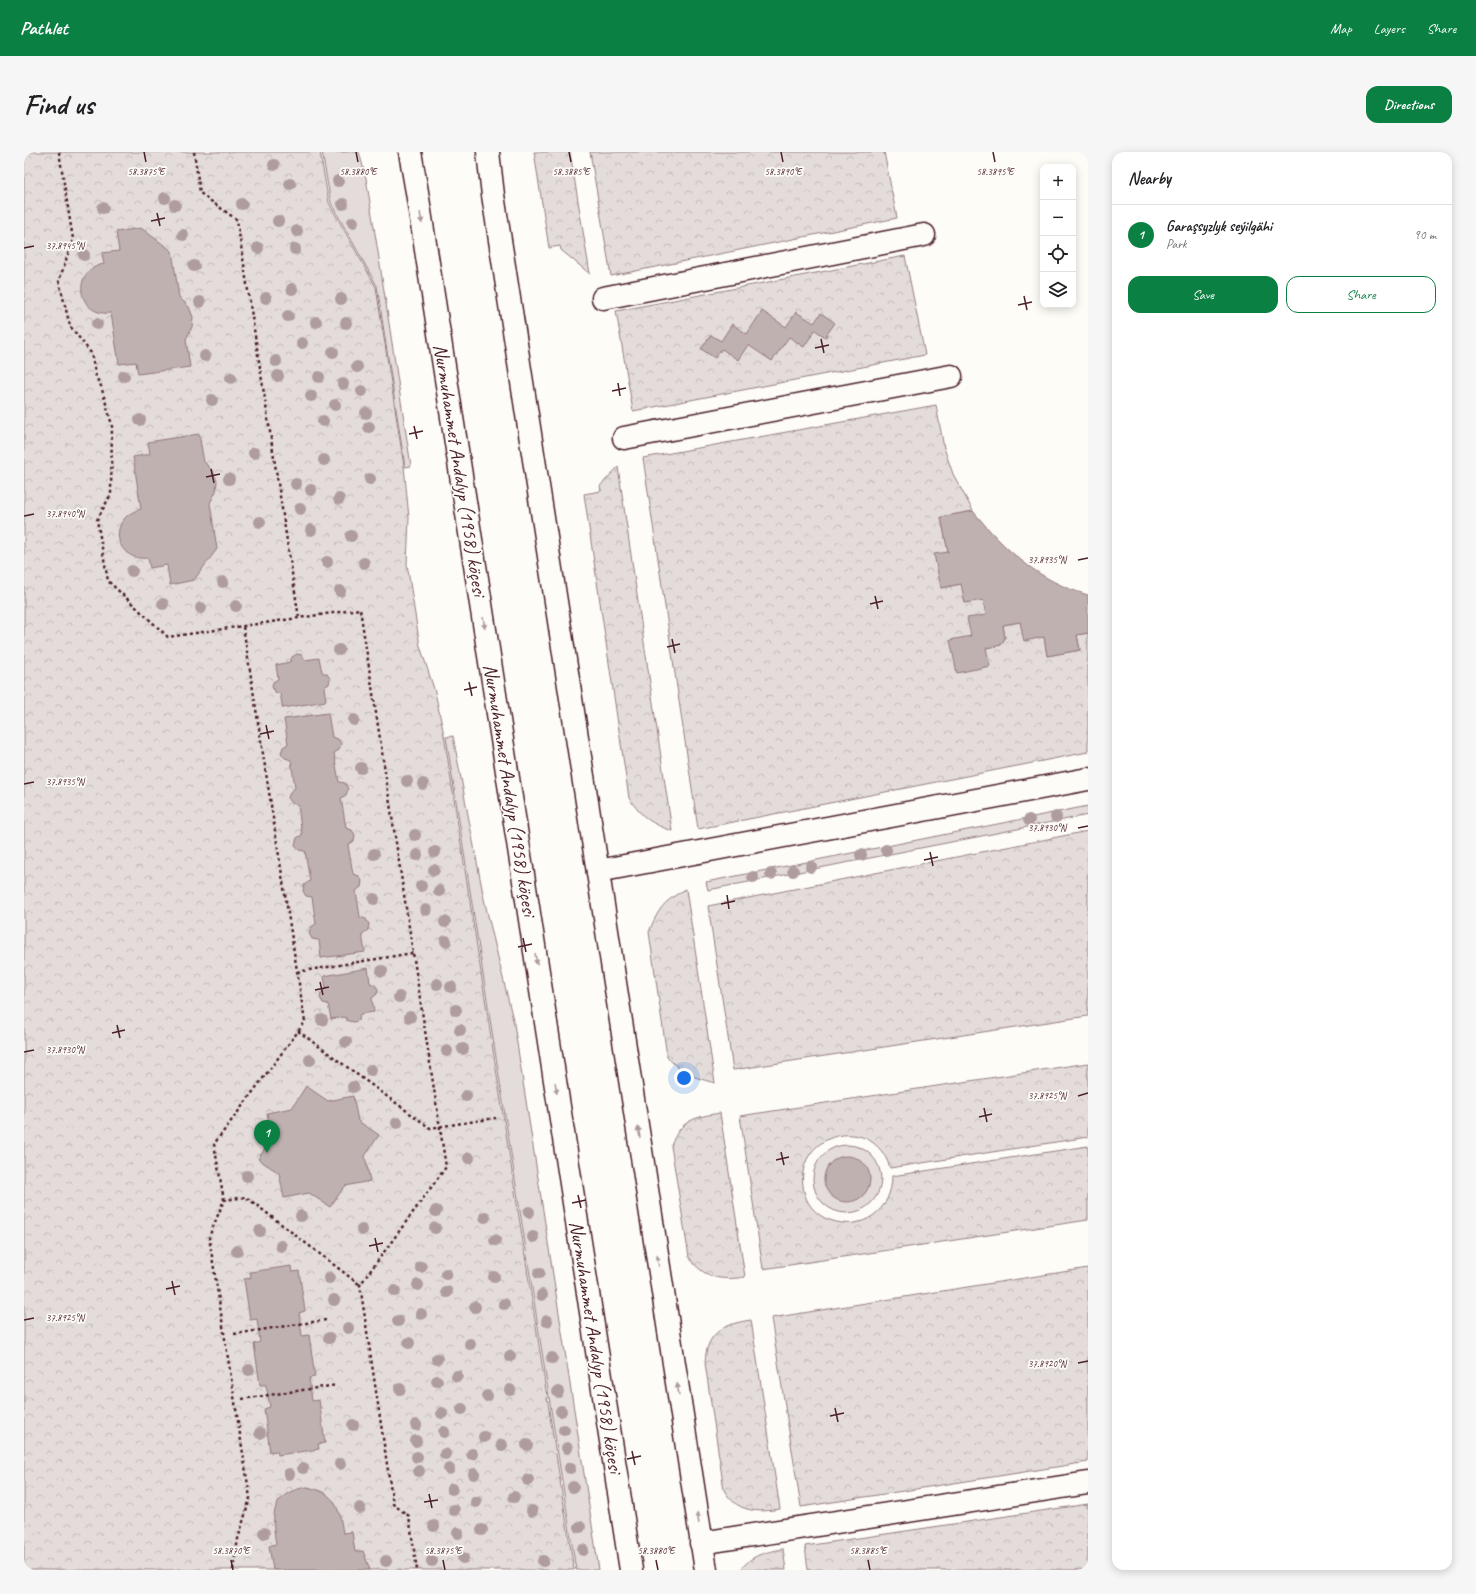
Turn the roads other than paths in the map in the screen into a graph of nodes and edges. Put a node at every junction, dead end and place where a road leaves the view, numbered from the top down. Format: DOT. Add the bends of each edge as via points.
graph roads {
  1 [pos="397,152"];
  2 [pos="410,152"];
  3 [pos="488,152"];
  4 [pos="499,152"];
  5 [pos="417,192"];
  6 [pos="493,195"];
  7 [pos="924,235"];
  8 [pos="603,298"];
  9 [pos="952,376"];
  10 [pos="624,438"];
  11 [pos="1088,778"];
  12 [pos="598,871"];
  13 [pos="1088,1483"];
  14 [pos="702,1543"];
  15 [pos="631,1570"];
  16 [pos="706,1570"];
  1 -- 5 [label="main road"];
  2 -- 5 [label="main road, Nurmuhammet Andalyp (1958) köçesi"];
  3 -- 6 [label="main road"];
  4 -- 6 [label="main road"];
  5 -- 15 [label="main road, Nurmuhammet Andalyp (1958) köçesi, one-way"];
  6 -- 12 [label="main road"];
  7 -- 8 [label="main road"];
  9 -- 10 [label="main road"];
  11 -- 12 [label="main road"];
  14 -- 12 [label="main road, one-way"];
  13 -- 14 [label="main road"];
  14 -- 16 [label="main road"];
}
